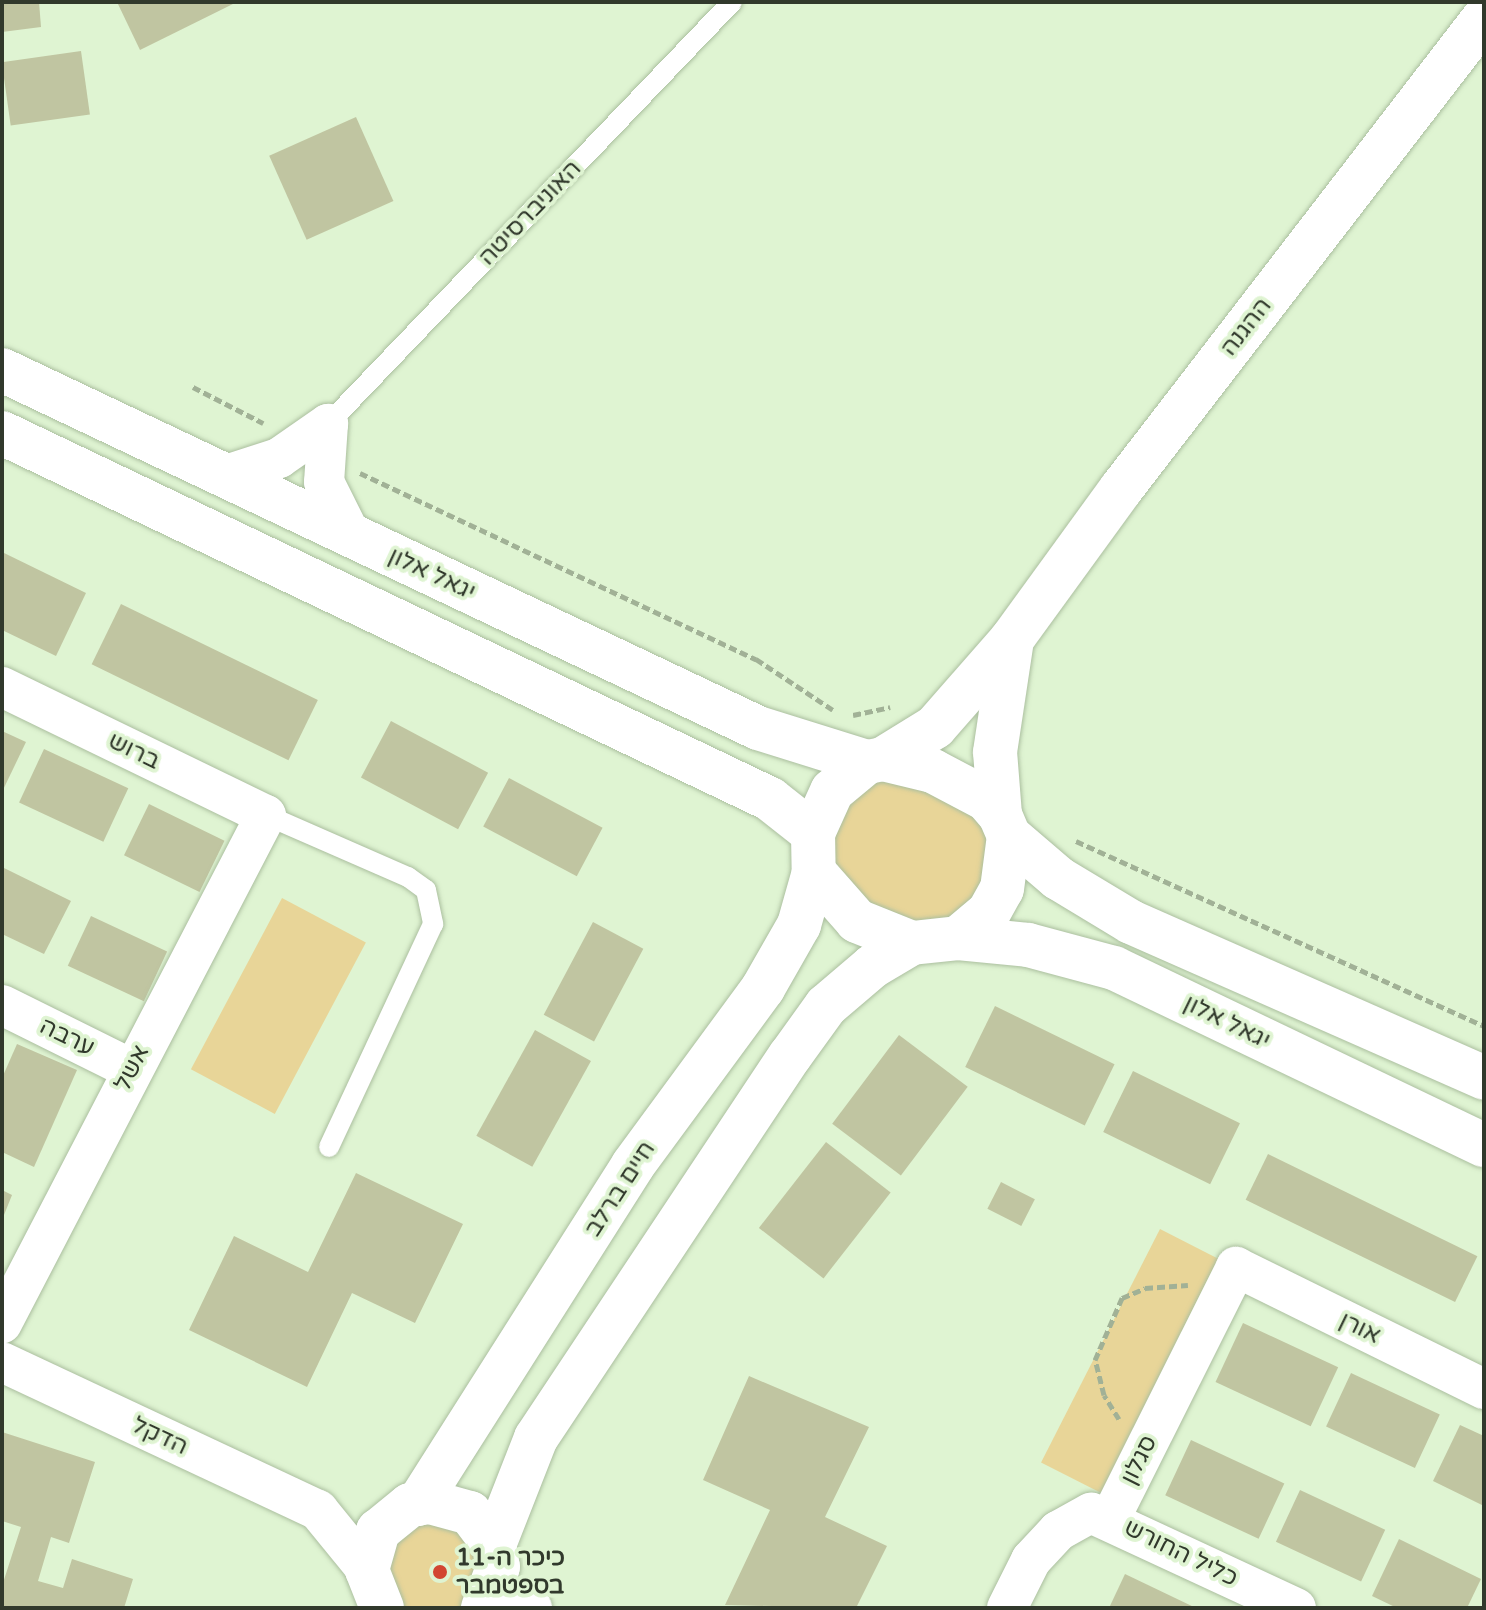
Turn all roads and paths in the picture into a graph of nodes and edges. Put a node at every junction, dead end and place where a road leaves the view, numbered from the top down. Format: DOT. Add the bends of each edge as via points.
graph roads {
  1 [pos="732,2"];
  2 [pos="1484,18"];
  3 [pos="2,370"];
  4 [pos="193,387"];
  5 [pos="328,424"];
  6 [pos="2,433"];
  7 [pos="295,446"];
  8 [pos="354,470"];
  9 [pos="226,475"];
  10 [pos="351,536"];
  11 [pos="1012,639"];
  12 [pos="2,687"];
  13 [pos="901,701"];
  14 [pos="837,714"];
  15 [pos="848,715"];
  16 [pos="875,760"];
  17 [pos="266,815"];
  18 [pos="1004,825"];
  19 [pos="1067,836"];
  20 [pos="814,853"];
  21 [pos="958,938"];
  22 [pos="912,943"];
  23 [pos="2,1005"];
  24 [pos="1484,1026"];
  25 [pos="131,1069"];
  26 [pos="1484,1078"];
  27 [pos="1484,1145"];
  28 [pos="329,1147"];
  29 [pos="1231,1278"];
  30 [pos="2,1323"];
  31 [pos="2,1362"];
  32 [pos="1484,1389"];
  33 [pos="1146,1446"];
  34 [pos="318,1510"];
  35 [pos="405,1510"];
  36 [pos="1110,1519"];
  37 [pos="494,1545"];
  38 [pos="377,1598"];
  39 [pos="503,1602"];
  40 [pos="1007,1608"];
  41 [pos="1296,1608"];
  1 -- 5 [label="lane, האוניברסיטה"];
  2 -- 11 [label="street, ההגנה"];
  3 -- 9 [label="street, יגאל אלון"];
  4 -- 7 [label="path" via="276,430"];
  5 -- 7 [label="street, האוניברסיטה"];
  5 -- 10 [label="street" via="324,482"];
  6 -- 20 [label="street" via="770,799"];
  7 -- 9 [label="street, האוניברסיטה"];
  8 -- 14 [label="path" via="756,659 811,691"];
  9 -- 10 [label="street, יגאל אלון"];
  10 -- 16 [label="street, יגאל אלון" via="758,728"];
  11 -- 16 [label="street, ההגנה" via="935,727"];
  11 -- 18 [label="street, ההגנה" via="995,752"];
  12 -- 17 [label="street, ברוש"];
  13 -- 15 [label="path"];
  16 -- 18 [label="street" via="933,771 986,799"];
  16 -- 20 [label="street" via="832,791"];
  17 -- 25 [label="street, אשל"];
  17 -- 28 [label="lane" via="408,877 426,890 433,924"];
  18 -- 21 [label="street" via="1002,889 989,912"];
  18 -- 26 [label="street" via="1058,878 1131,922"];
  19 -- 24 [label="path"];
  20 -- 22 [label="street" via="857,921"];
  20 -- 35 [label="street, חיים ברלב" via="799,925 763,988 633,1165"];
  21 -- 22 [label="street"];
  21 -- 27 [label="street, יגאל אלון" via="1028,945 1114,968"];
  22 -- 37 [label="street" via="873,966 826,1006 790,1056 536,1438"];
  23 -- 25 [label="street, ערבה"];
  25 -- 30 [label="street, אשל"];
  29 -- 32 [label="street, אורן"];
  29 -- 33 [label="street, סגלון"];
  29 -- 33 [label="path" via="1168,1284 1122,1298 1096,1352 1097,1375 1116,1415"];
  31 -- 34 [label="street, הדקל"];
  33 -- 36 [label="street, סגלון"];
  34 -- 35 [label="street, הדקל"];
  34 -- 38 [label="street, הדקל"];
  35 -- 37 [label="street" via="451,1504 470,1513"];
  35 -- 38 [label="street, חיים ברלב" via="378,1531"];
  36 -- 40 [label="street" via="1091,1513 1058,1531 1031,1560"];
  36 -- 41 [label="street, כליל החורש"];
  37 -- 39 [label="street"];
}
